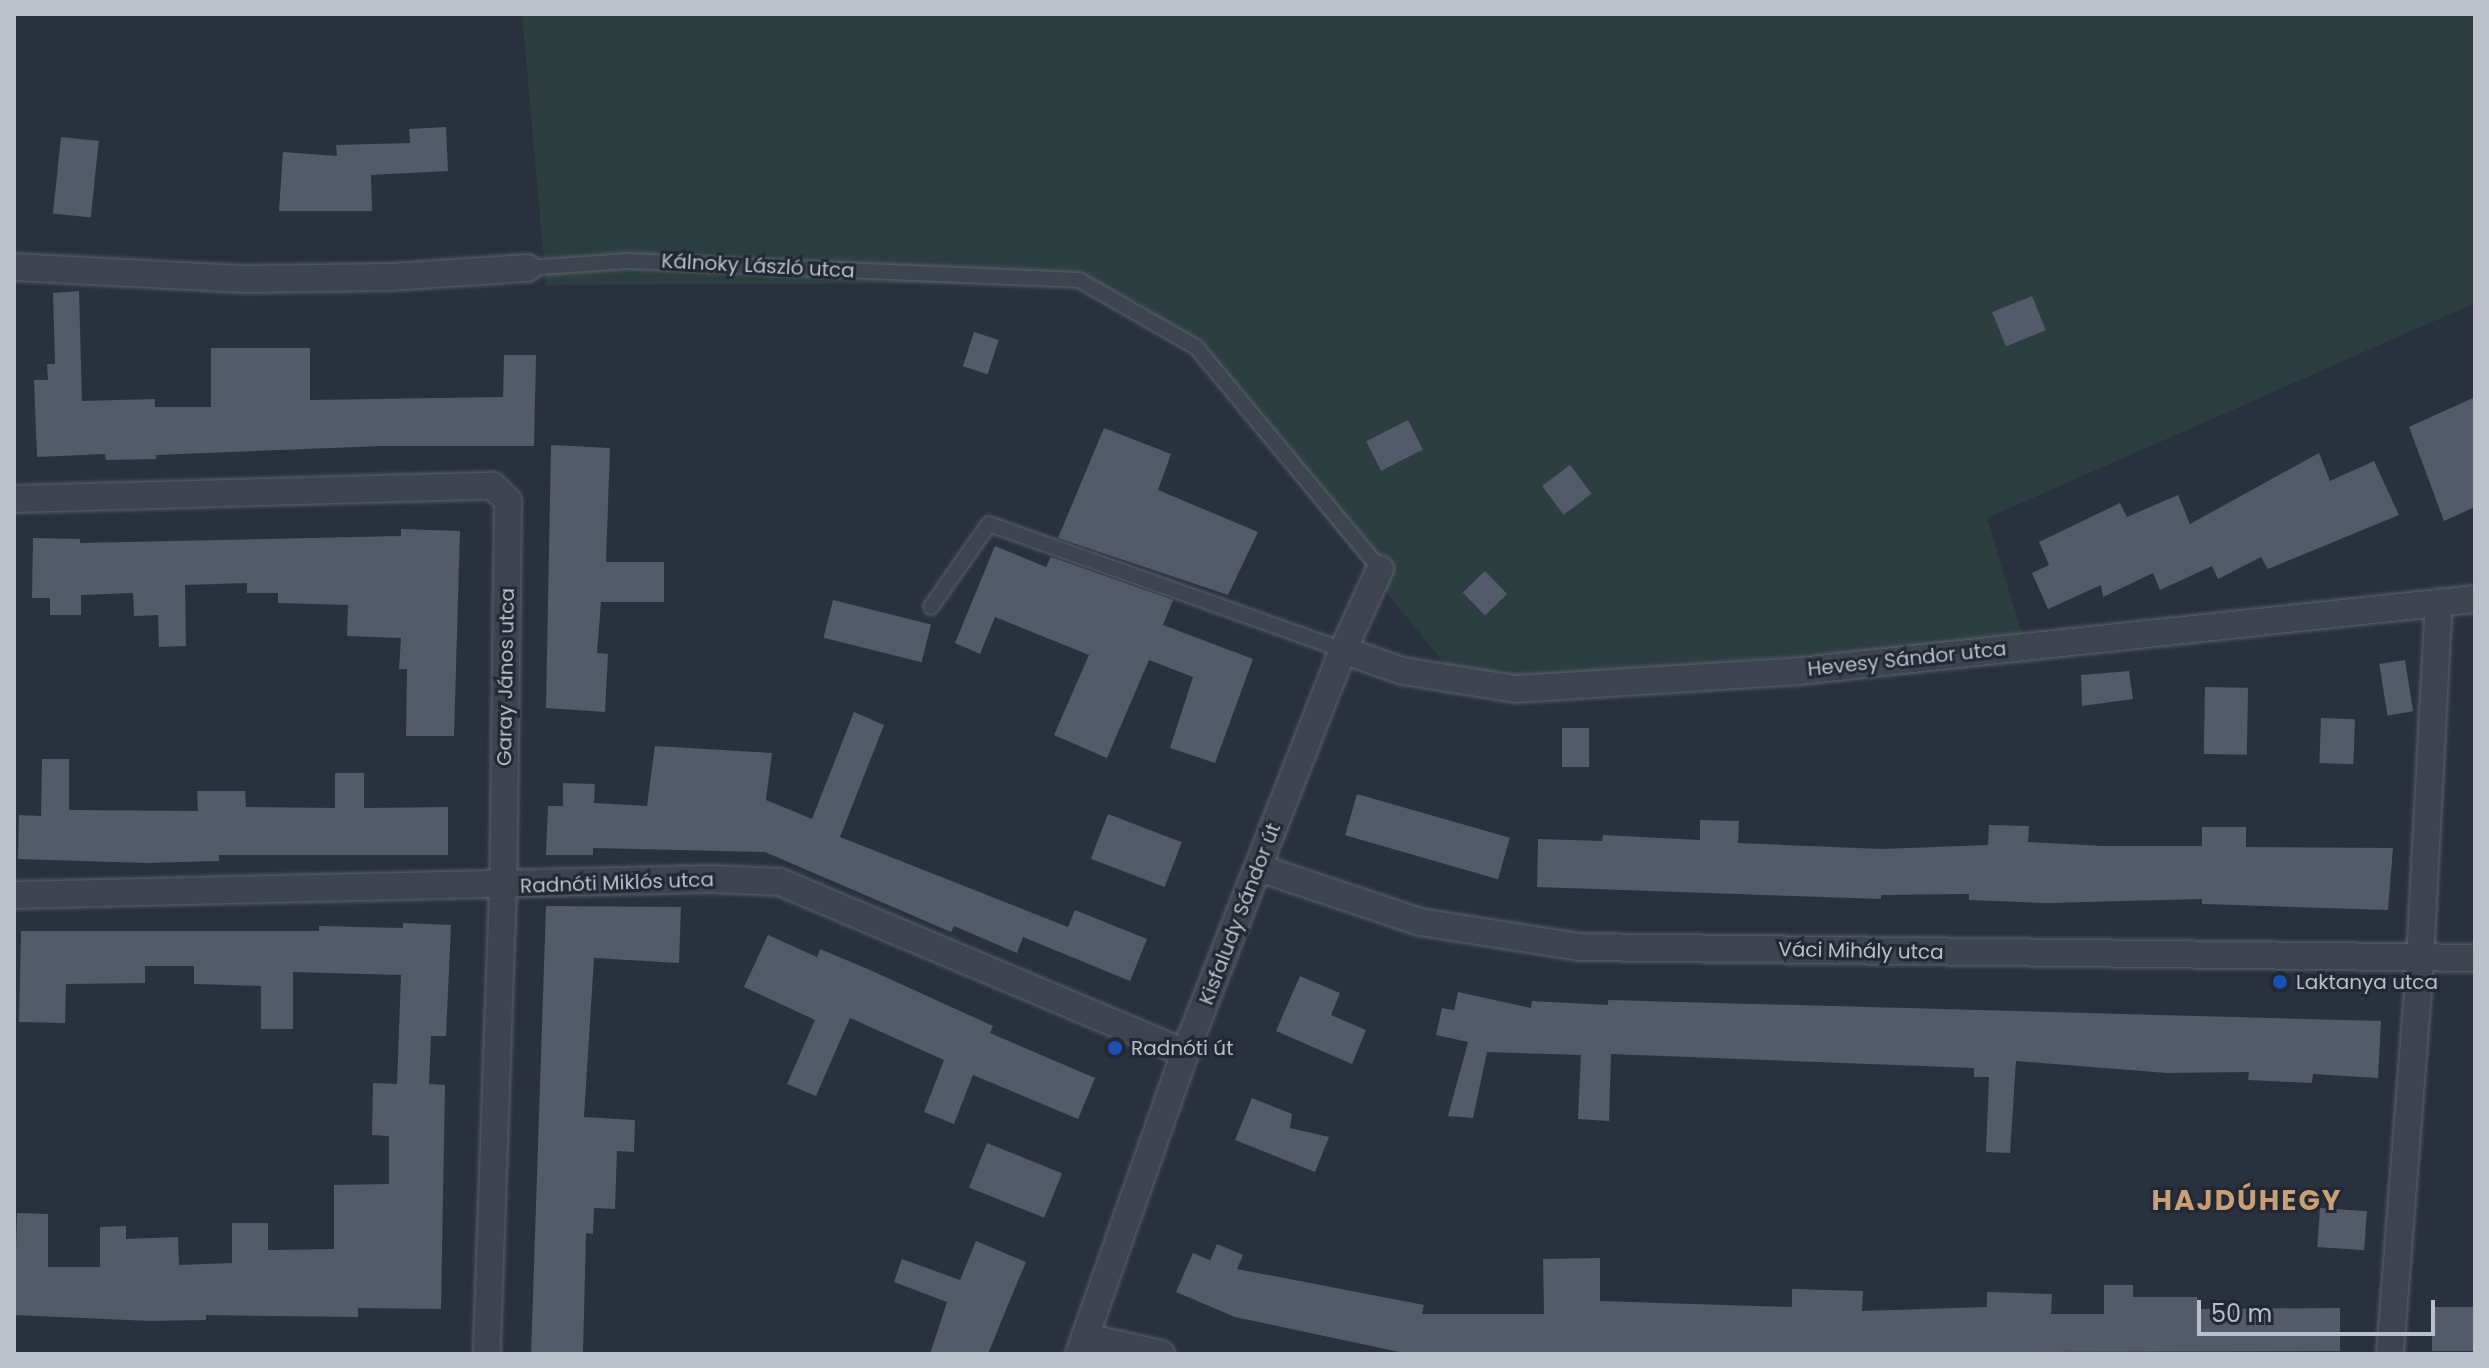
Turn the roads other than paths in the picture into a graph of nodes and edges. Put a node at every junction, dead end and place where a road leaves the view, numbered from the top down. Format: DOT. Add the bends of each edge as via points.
graph roads {
  1 [pos="14,267"];
  2 [pos="528,268"];
  3 [pos="14,499"];
  4 [pos="1380,569"];
  5 [pos="2475,599"];
  6 [pos="2439,603"];
  7 [pos="931,607"];
  8 [pos="1343,650"];
  9 [pos="1259,868"];
  10 [pos="503,887"];
  11 [pos="14,895"];
  12 [pos="2475,958"];
  13 [pos="2420,960"];
  14 [pos="1185,1053"];
  15 [pos="1082,1346"];
  16 [pos="487,1354"];
  17 [pos="1161,1354"];
  18 [pos="2390,1354"];
  1 -- 2 [label="street, Kálnoky László utca" via="246,279"];
  2 -- 4 [label="lane, Kálnoky László utca" via="628,261 1079,280 1196,347"];
  3 -- 10 [label="street, Garay János utca" via="493,486 508,501"];
  4 -- 8 [label="street, Kisfaludy Sándor út"];
  5 -- 6 [label="street, Hevesy Sándor utca"];
  6 -- 8 [label="street, Hevesy Sándor utca" via="1800,671 1516,689 1403,671"];
  6 -- 13 [label="street"];
  7 -- 8 [label="lane" via="989,524"];
  8 -- 9 [label="street, Kisfaludy Sándor út"];
  9 -- 13 [label="street, Váci Mihály utca" via="1420,922 1579,947"];
  9 -- 14 [label="street, Kisfaludy Sándor út"];
  10 -- 11 [label="street, Radnóti Miklós utca"];
  10 -- 14 [label="street, Radnóti Miklós utca" via="711,879 780,882"];
  10 -- 16 [label="street, Garay János utca"];
  12 -- 13 [label="street, Váci Mihály utca"];
  13 -- 18 [label="street"];
  14 -- 15 [label="street, Kisfaludy Sándor út"];
  15 -- 17 [label="street"];
}
